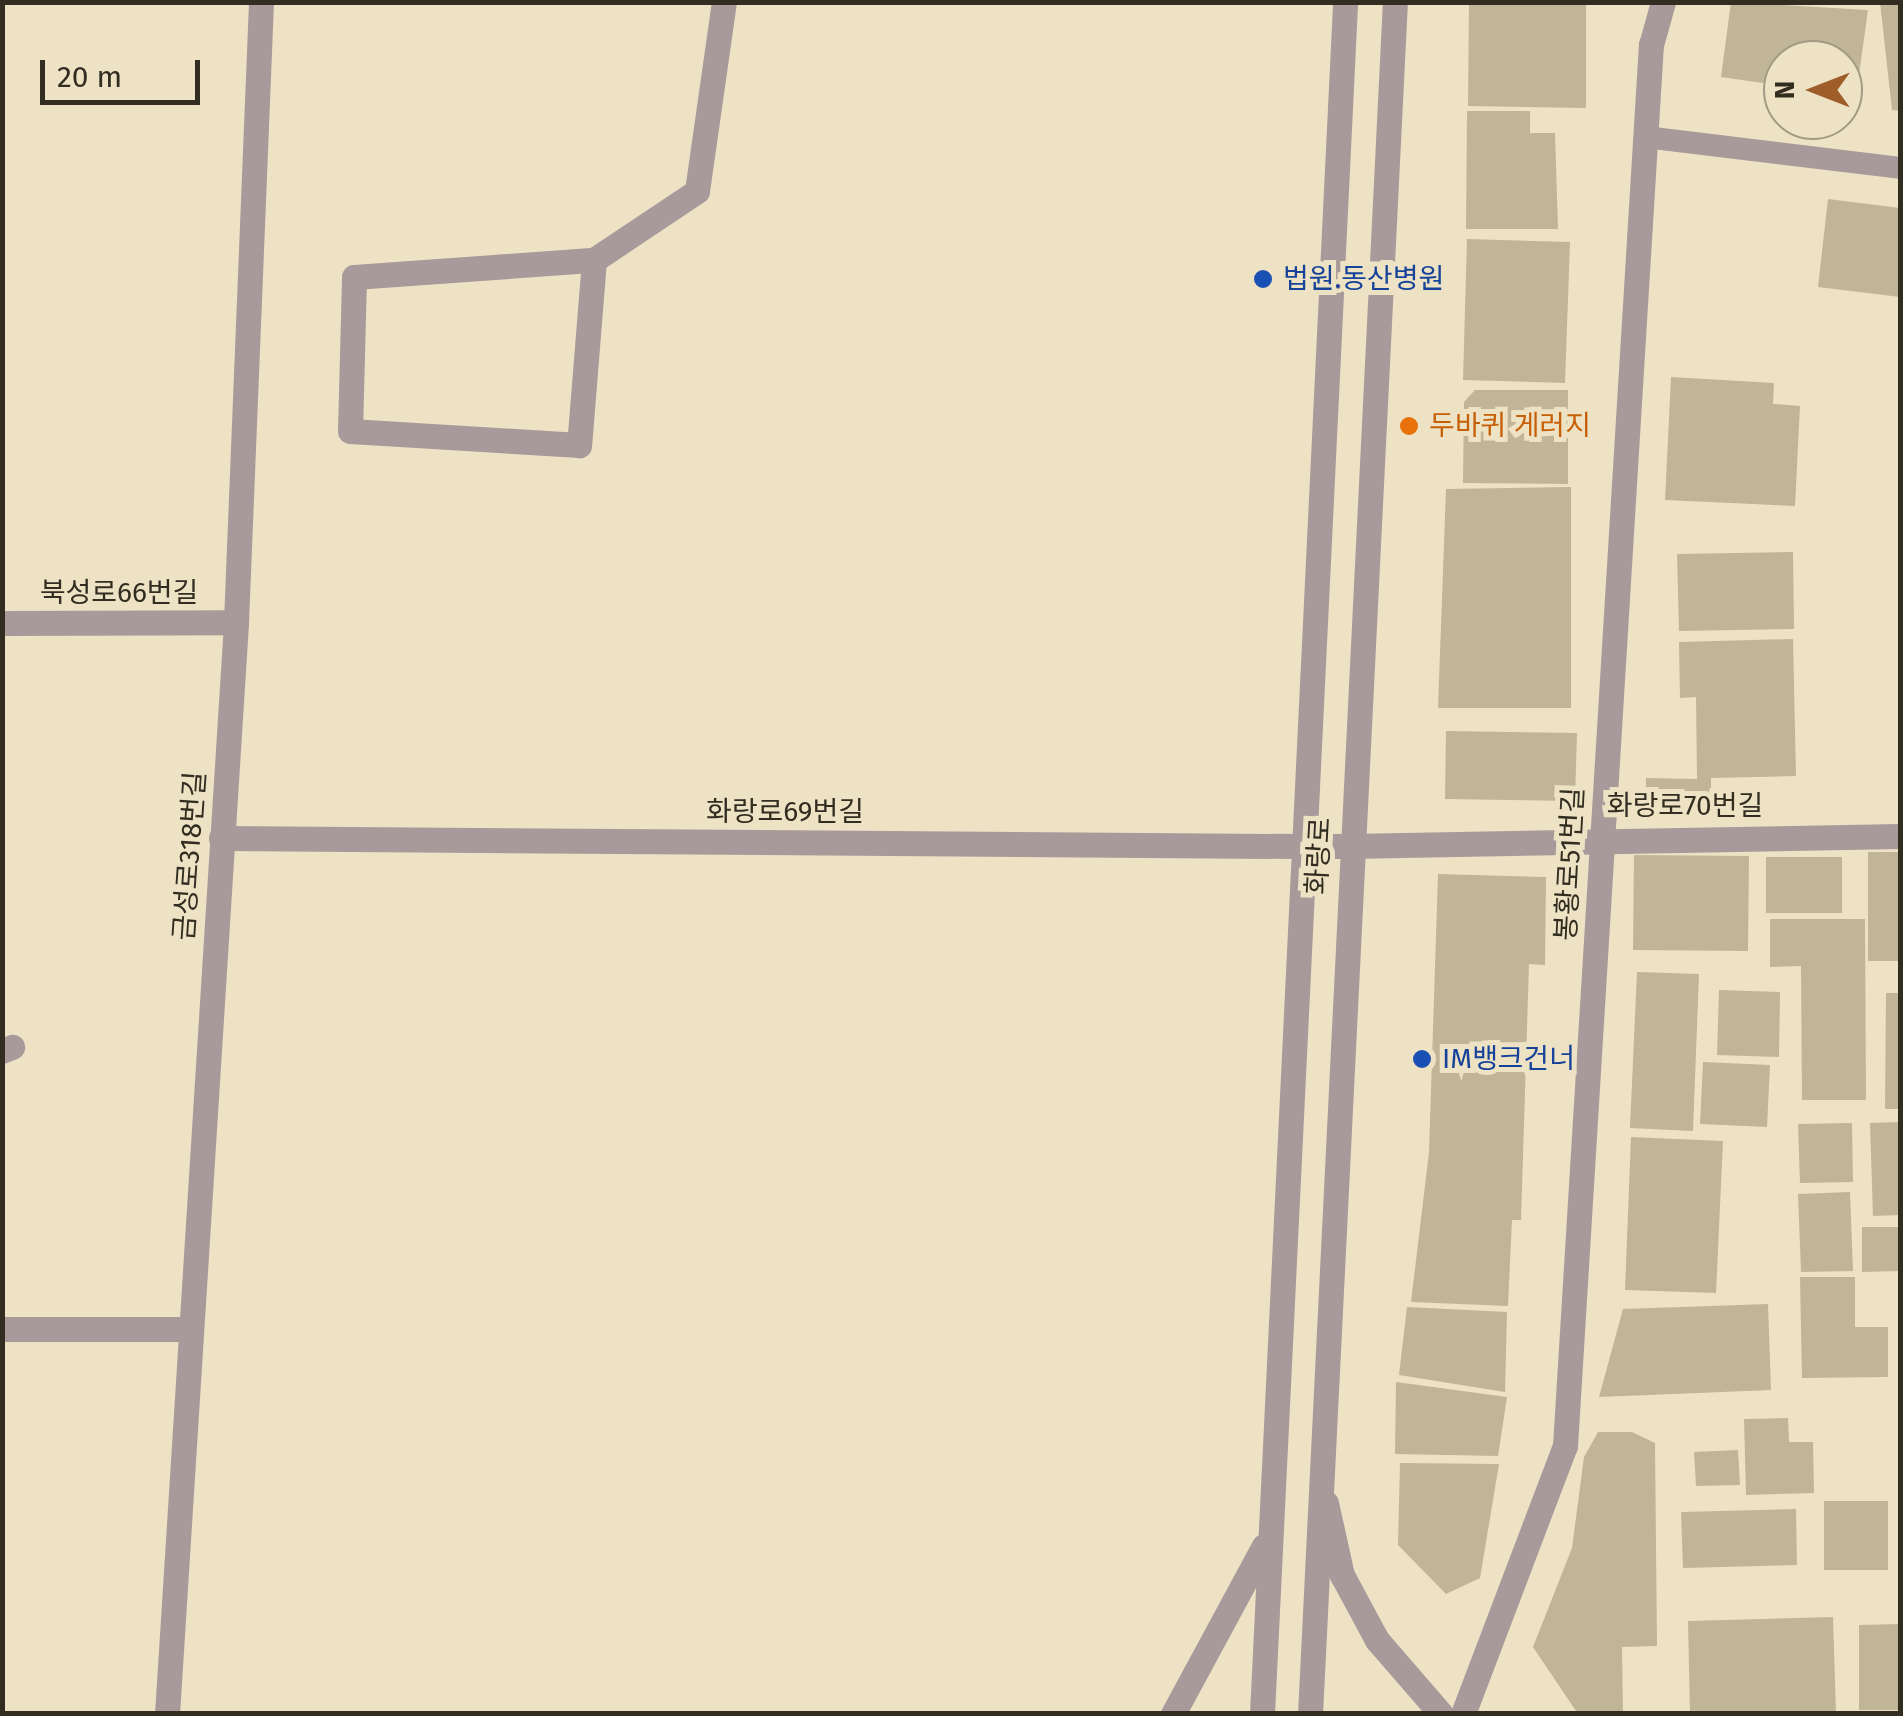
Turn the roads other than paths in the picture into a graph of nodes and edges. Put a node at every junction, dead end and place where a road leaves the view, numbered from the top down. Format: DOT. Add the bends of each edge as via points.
graph roads {
  1 [pos="261,2"];
  2 [pos="724,2"];
  3 [pos="1345,2"];
  4 [pos="1395,2"];
  5 [pos="1663,2"];
  6 [pos="1645,137"];
  7 [pos="1900,168"];
  8 [pos="594,260"];
  9 [pos="236,622"];
  10 [pos="2,623"];
  11 [pos="1602,836"];
  12 [pos="1900,836"];
  13 [pos="220,838"];
  14 [pos="1298,846"];
  15 [pos="1349,846"];
  16 [pos="2,1329"];
  17 [pos="189,1329"];
  18 [pos="1318,1466"];
  19 [pos="1275,1502"];
  20 [pos="167,1714"];
  21 [pos="1172,1714"];
  22 [pos="1262,1714"];
  23 [pos="1310,1714"];
  24 [pos="1441,1714"];
  25 [pos="1463,1714"];
  1 -- 9 [label="street, 금성로318번길"];
  2 -- 8 [label="street" via="697,191"];
  3 -- 14 [label="street, 화랑로"];
  4 -- 15 [label="street, 화랑로"];
  5 -- 6 [label="street, 봉황로51번길"];
  6 -- 7 [label="lane"];
  6 -- 11 [label="street, 봉황로51번길"];
  8 -- 8 [label="street" via="578,445 350,430 354,277"];
  9 -- 10 [label="street, 북성로66번길"];
  9 -- 13 [label="street, 금성로318번길"];
  11 -- 12 [label="street, 화랑로70번길"];
  11 -- 15 [label="street, 화랑로70번길"];
  11 -- 25 [label="street, 봉황로51번길" via="1565,1446"];
  13 -- 14 [label="street, 화랑로69번길"];
  13 -- 17 [label="street, 금성로318번길"];
  14 -- 15 [label="street, 화랑로69번길"];
  14 -- 19 [label="street, 화랑로"];
  15 -- 18 [label="street, 화랑로"];
  16 -- 17 [label="street"];
  17 -- 20 [label="street, 금성로318번길"];
  18 -- 23 [label="street, 화랑로"];
  18 -- 24 [label="street" via="1342,1575 1377,1640"];
  19 -- 21 [label="street" via="1250,1584"];
  19 -- 22 [label="street, 화랑로"];
}
